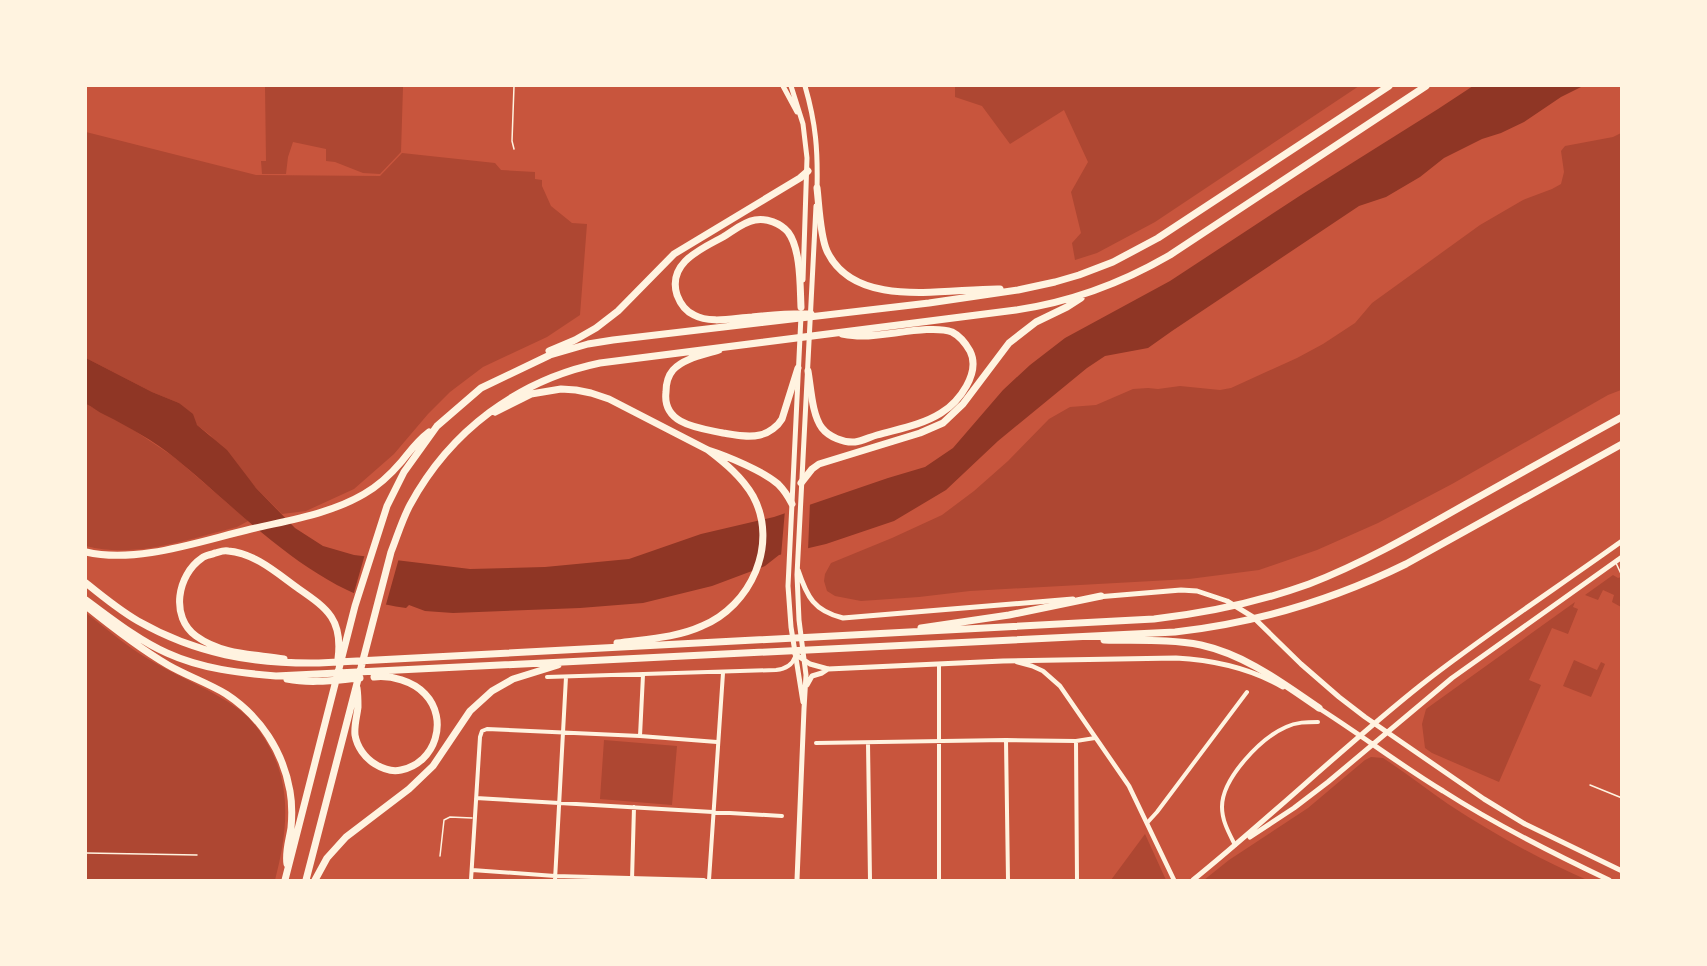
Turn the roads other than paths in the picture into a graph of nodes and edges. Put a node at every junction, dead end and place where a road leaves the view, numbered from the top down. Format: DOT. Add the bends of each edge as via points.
graph roads {
  1 [pos="514,86"];
  2 [pos="783,86"];
  3 [pos="791,86"];
  4 [pos="805,86"];
  5 [pos="1389,86"];
  6 [pos="1426,86"];
  7 [pos="803,124"];
  8 [pos="514,149"];
  9 [pos="808,171"];
  10 [pos="817,188"];
  11 [pos="1018,290"];
  12 [pos="1091,292"];
  13 [pos="801,297"];
  14 [pos="801,308"];
  15 [pos="838,314"];
  16 [pos="831,332"];
  17 [pos="733,345"];
  18 [pos="538,360"];
  19 [pos="798,368"];
  20 [pos="808,371"];
  21 [pos="484,417"];
  22 [pos="1622,417"];
  23 [pos="437,426"];
  24 [pos="1622,444"];
  25 [pos="708,450"];
  26 [pos="801,483"];
  27 [pos="791,505"];
  28 [pos="1622,541"];
  29 [pos="86,552"];
  30 [pos="1622,557"];
  31 [pos="1616,562"];
  32 [pos="798,570"];
  33 [pos="1622,576"];
  34 [pos="86,583"];
  35 [pos="1101,596"];
  36 [pos="86,600"];
  37 [pos="86,606"];
  38 [pos="876,634"];
  39 [pos="1046,639"];
  40 [pos="573,650"];
  41 [pos="795,654"];
  42 [pos="804,660"];
  43 [pos="1003,661"];
  44 [pos="566,662"];
  45 [pos="307,663"];
  46 [pos="939,664"];
  47 [pos="828,669"];
  48 [pos="723,673"];
  49 [pos="380,674"];
  50 [pos="643,675"];
  51 [pos="547,677"];
  52 [pos="566,677"];
  53 [pos="357,680"];
  54 [pos="806,686"];
  55 [pos="334,691"];
  56 [pos="1247,692"];
  57 [pos="1319,708"];
  58 [pos="804,709"];
  59 [pos="1318,722"];
  60 [pos="1375,723"];
  61 [pos="1387,732"];
  62 [pos="562,733"];
  63 [pos="640,736"];
  64 [pos="1360,736"];
  65 [pos="1095,738"];
  66 [pos="939,741"];
  67 [pos="1006,741"];
  68 [pos="1076,741"];
  69 [pos="717,742"];
  70 [pos="816,743"];
  71 [pos="868,743"];
  72 [pos="1373,745"];
  73 [pos="1590,784"];
  74 [pos="476,798"];
  75 [pos="1622,798"];
  76 [pos="558,802"];
  77 [pos="634,807"];
  78 [pos="714,813"];
  79 [pos="782,816"];
  80 [pos="475,818"];
  81 [pos="1147,823"];
  82 [pos="1236,846"];
  83 [pos="86,854"];
  84 [pos="197,855"];
  85 [pos="440,856"];
  86 [pos="288,870"];
  87 [pos="472,870"];
  88 [pos="1622,871"];
  89 [pos="555,878"];
  90 [pos="285,880"];
  91 [pos="306,880"];
  92 [pos="315,880"];
  93 [pos="471,880"];
  94 [pos="632,880"];
  95 [pos="704,880"];
  96 [pos="709,880"];
  97 [pos="797,880"];
  98 [pos="870,880"];
  99 [pos="939,880"];
  100 [pos="1008,880"];
  101 [pos="1077,880"];
  102 [pos="1174,880"];
  103 [pos="1193,880"];
  104 [pos="1609,880"];
  1 -- 8 [label="lane"];
  2 -- 7 [label="main road"];
  3 -- 7 [label="main road"];
  4 -- 10 [label="main road" via="816,131"];
  5 -- 11 [label="highway" via="1137,250 1079,275"];
  6 -- 12 [label="highway" via="1170,255"];
  7 -- 9 [label="main road"];
  9 -- 13 [label="main road"];
  9 -- 18 [label="highway" via="674,254 618,311 575,340 540,354"];
  10 -- 11 [label="highway" via="826,249 838,267 853,279 880,290 913,293"];
  10 -- 20 [label="main road"];
  11 -- 15 [label="highway"];
  12 -- 16 [label="highway" via="1029,308"];
  12 -- 26 [label="highway" via="1036,322 1010,343 963,404 943,423 819,464"];
  13 -- 14 [label="highway"];
  13 -- 15 [label="highway" via="795,245 788,232 771,221 753,220 689,256 675,278 680,303 693,315 709,320 793,313"];
  14 -- 19 [label="main road"];
  15 -- 18 [label="highway" via="606,341"];
  16 -- 17 [label="highway"];
  16 -- 20 [label="highway" via="861,336 934,329 952,332 965,342 973,369 967,385 943,412 924,422 855,442 840,440 821,427 814,412"];
  17 -- 19 [label="highway" via="691,358 673,370 665,399 671,413 681,422 744,436 761,435 782,419"];
  17 -- 21 [label="highway" via="614,360 576,369 531,386"];
  18 -- 23 [label="highway" via="481,388"];
  19 -- 27 [label="main road"];
  20 -- 26 [label="main road"];
  21 -- 25 [label="highway" via="531,394 576,390 609,399"];
  21 -- 53 [label="highway" via="451,446 409,507 391,552"];
  22 -- 38 [label="highway" via="1377,554 1325,578 1269,597 1154,619"];
  23 -- 29 [label="highway" via="418,440 385,478 346,504 153,552 120,556"];
  23 -- 55 [label="highway" via="404,472 387,506 355,606"];
  24 -- 39 [label="highway" via="1406,564 1319,601 1211,627"];
  25 -- 27 [label="highway" via="771,478"];
  25 -- 40 [label="highway" via="739,476 758,507 762,529 760,559 744,594 728,611 703,626 670,636"];
  26 -- 32 [label="main road"];
  27 -- 41 [label="main road" via="789,605"];
  28 -- 60 [label="main road" via="1444,668"];
  30 -- 31 [label="main road"];
  31 -- 33 [label="lane"];
  31 -- 61 [label="main road" via="1452,678"];
  32 -- 35 [label="main road" via="815,605 843,618"];
  32 -- 42 [label="main road" via="797,604"];
  34 -- 45 [label="highway" via="136,620 193,646 229,657"];
  35 -- 38 [label="highway" via="1009,615"];
  35 -- 60 [label="main road" via="1166,590 1197,591 1227,600 1253,617 1332,692"];
  36 -- 49 [label="highway" via="168,654 208,667 300,681"];
  37 -- 86 [label="highway" via="141,648 226,694 256,719 285,768 291,826 285,856"];
  38 -- 40 [label="highway"];
  39 -- 44 [label="highway"];
  39 -- 57 [label="highway" via="1202,645 1249,662"];
  40 -- 45 [label="highway"];
  41 -- 42 [label="main road"];
  41 -- 48 [label="street" via="792,664 785,669"];
  41 -- 58 [label="main road"];
  42 -- 47 [label="main road"];
  42 -- 54 [label="main road"];
  43 -- 46 [label="main road"];
  43 -- 57 [label="main road" via="1210,661 1263,677"];
  43 -- 65 [label="street" via="1032,666 1056,681"];
  44 -- 49 [label="highway"];
  44 -- 92 [label="highway" via="513,679 470,711 433,766 346,837 327,858"];
  45 -- 55 [label="highway" via="224,650 194,634 182,617 179,596 185,577 202,557 226,550 254,557 323,605 334,621 340,644"];
  46 -- 47 [label="main road"];
  46 -- 66 [label="street"];
  47 -- 54 [label="main road" via="812,676"];
  48 -- 50 [label="street"];
  48 -- 69 [label="street"];
  49 -- 53 [label="highway" via="417,686 436,711 432,749 410,768 381,768 360,750 355,736"];
  50 -- 52 [label="street"];
  50 -- 63 [label="street"];
  51 -- 52 [label="street"];
  52 -- 62 [label="street"];
  53 -- 91 [label="highway"];
  54 -- 58 [label="main road"];
  55 -- 86 [label="highway"];
  56 -- 81 [label="street"];
  57 -- 64 [label="main road"];
  58 -- 97 [label="main road"];
  59 -- 82 [label="street" via="1296,723 1274,734 1242,763 1229,781 1222,809"];
  60 -- 61 [label="main road"];
  60 -- 64 [label="main road"];
  61 -- 72 [label="main road"];
  61 -- 88 [label="main road" via="1505,812"];
  62 -- 63 [label="street"];
  62 -- 74 [label="street" via="482,731"];
  62 -- 76 [label="street"];
  63 -- 69 [label="street"];
  64 -- 72 [label="main road"];
  64 -- 82 [label="main road"];
  65 -- 68 [label="street"];
  65 -- 81 [label="street" via="1129,786"];
  66 -- 67 [label="street"];
  66 -- 71 [label="street"];
  66 -- 99 [label="street"];
  67 -- 68 [label="street"];
  67 -- 100 [label="street"];
  68 -- 101 [label="street"];
  69 -- 78 [label="street"];
  70 -- 71 [label="street"];
  71 -- 98 [label="street"];
  72 -- 82 [label="main road" via="1294,808"];
  72 -- 104 [label="main road" via="1497,825"];
  73 -- 75 [label="lane"];
  74 -- 76 [label="street"];
  74 -- 80 [label="street"];
  76 -- 77 [label="street"];
  76 -- 89 [label="street"];
  77 -- 78 [label="street"];
  77 -- 94 [label="street"];
  78 -- 79 [label="street"];
  78 -- 96 [label="street"];
  80 -- 85 [label="lane" via="446,818"];
  80 -- 87 [label="street"];
  81 -- 102 [label="street"];
  82 -- 103 [label="main road"];
  83 -- 84 [label="lane"];
  86 -- 90 [label="highway"];
  87 -- 89 [label="street"];
  87 -- 93 [label="street"];
  89 -- 94 [label="street"];
  94 -- 95 [label="street"];
}
